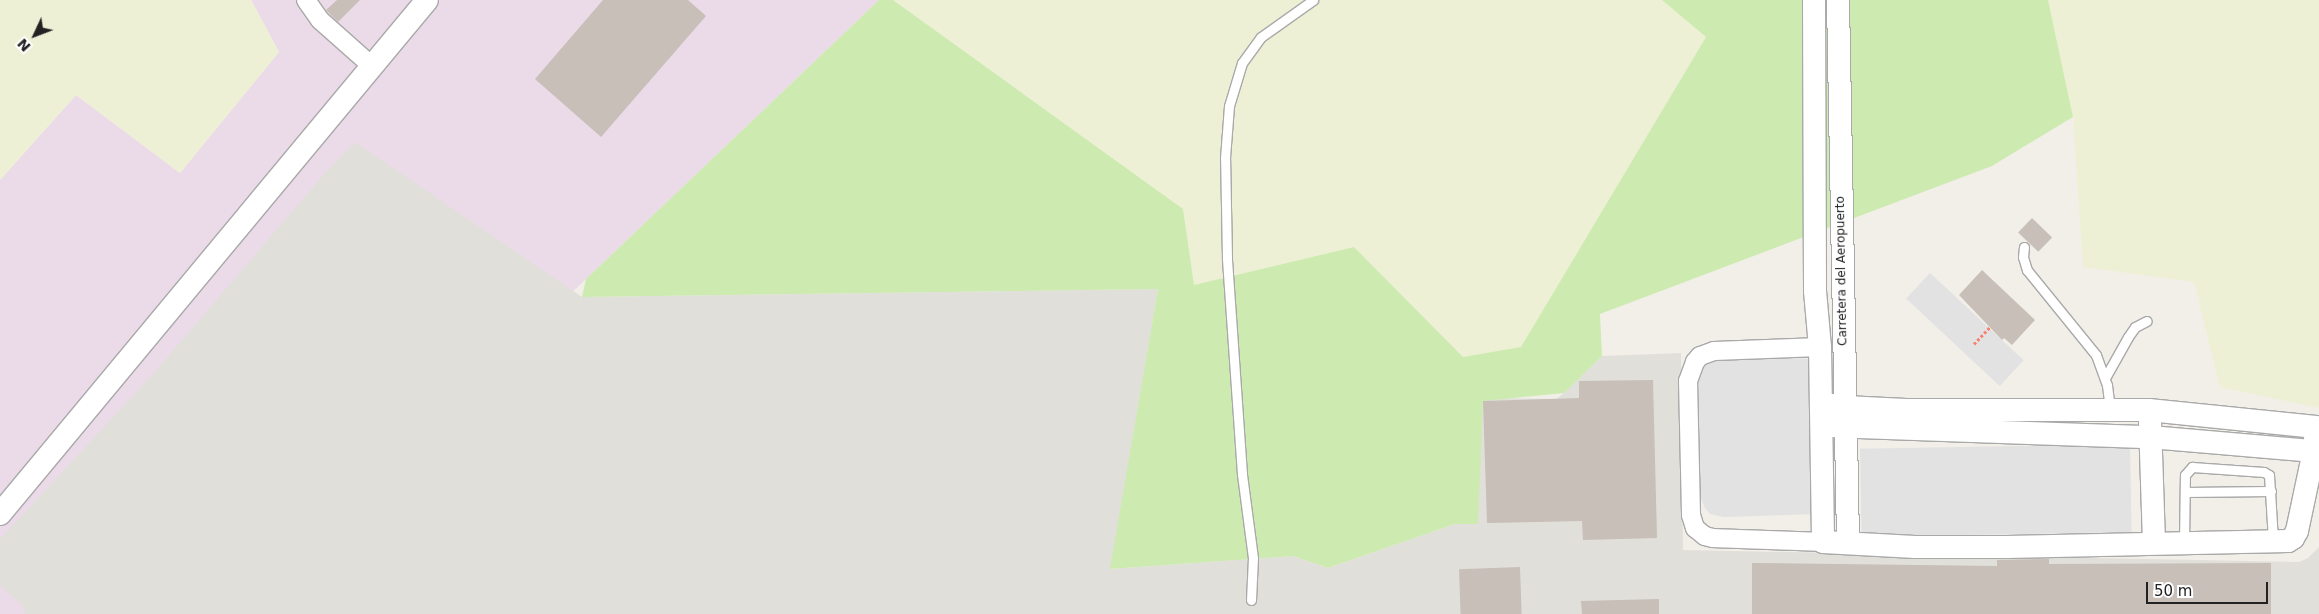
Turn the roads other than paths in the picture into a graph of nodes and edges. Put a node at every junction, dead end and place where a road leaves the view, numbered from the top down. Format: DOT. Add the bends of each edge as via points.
graph roads {
  1 [pos="306,0"];
  2 [pos="427,0"];
  3 [pos="1313,0"];
  4 [pos="1814,0"];
  5 [pos="1838,0"];
  6 [pos="373,67"];
  7 [pos="2024,247"];
  8 [pos="2147,320"];
  9 [pos="1820,347"];
  10 [pos="2105,378"];
  11 [pos="1821,403"];
  12 [pos="2110,409"];
  13 [pos="2149,410"];
  14 [pos="1845,417"];
  15 [pos="1822,426"];
  16 [pos="2318,428"];
  17 [pos="2150,437"];
  18 [pos="2316,452"];
  19 [pos="2271,491"];
  20 [pos="2186,492"];
  21 [pos="0,514"];
  22 [pos="2273,541"];
  23 [pos="1823,542"];
  24 [pos="1848,543"];
  25 [pos="2154,544"];
  26 [pos="2184,544"];
  27 [pos="1251,600"];
  1 -- 6 [label="street" via="320,20"];
  2 -- 6 [label="street"];
  3 -- 27 [label="lane" via="1261,38 1242,63 1229,106 1225,158 1227,258 1242,474 1253,558"];
  4 -- 9 [label="street, Carretera del Aeropuerto" via="1815,291"];
  5 -- 14 [label="street, Carretera del Aeropuerto"];
  6 -- 21 [label="street"];
  7 -- 10 [label="lane" via="2023,257 2028,270 2096,355"];
  8 -- 10 [label="lane" via="2135,327"];
  9 -- 11 [label="street, Carretera del Aeropuerto"];
  9 -- 23 [label="street" via="1714,351 1700,356 1688,381 1695,528 1713,538"];
  10 -- 12 [label="lane"];
  11 -- 14 [label="street"];
  11 -- 15 [label="street, Carretera del Aeropuerto"];
  12 -- 13 [label="street"];
  12 -- 14 [label="street" via="1906,410"];
  13 -- 16 [label="street"];
  13 -- 17 [label="street"];
  14 -- 15 [label="street"];
  14 -- 17 [label="street"];
  14 -- 24 [label="street, Carretera del Aeropuerto"];
  15 -- 23 [label="street, Carretera del Aeropuerto"];
  16 -- 18 [label="street"];
  17 -- 18 [label="street"];
  17 -- 25 [label="street"];
  18 -- 22 [label="street" via="2297,531 2288,541"];
  19 -- 20 [label="lane"];
  19 -- 20 [label="lane" via="2271,480 2264,472 2192,467 2185,475"];
  19 -- 22 [label="lane"];
  20 -- 26 [label="lane"];
  22 -- 26 [label="street"];
  23 -- 24 [label="street"];
  24 -- 25 [label="street" via="1915,547"];
  25 -- 26 [label="street"];
}
